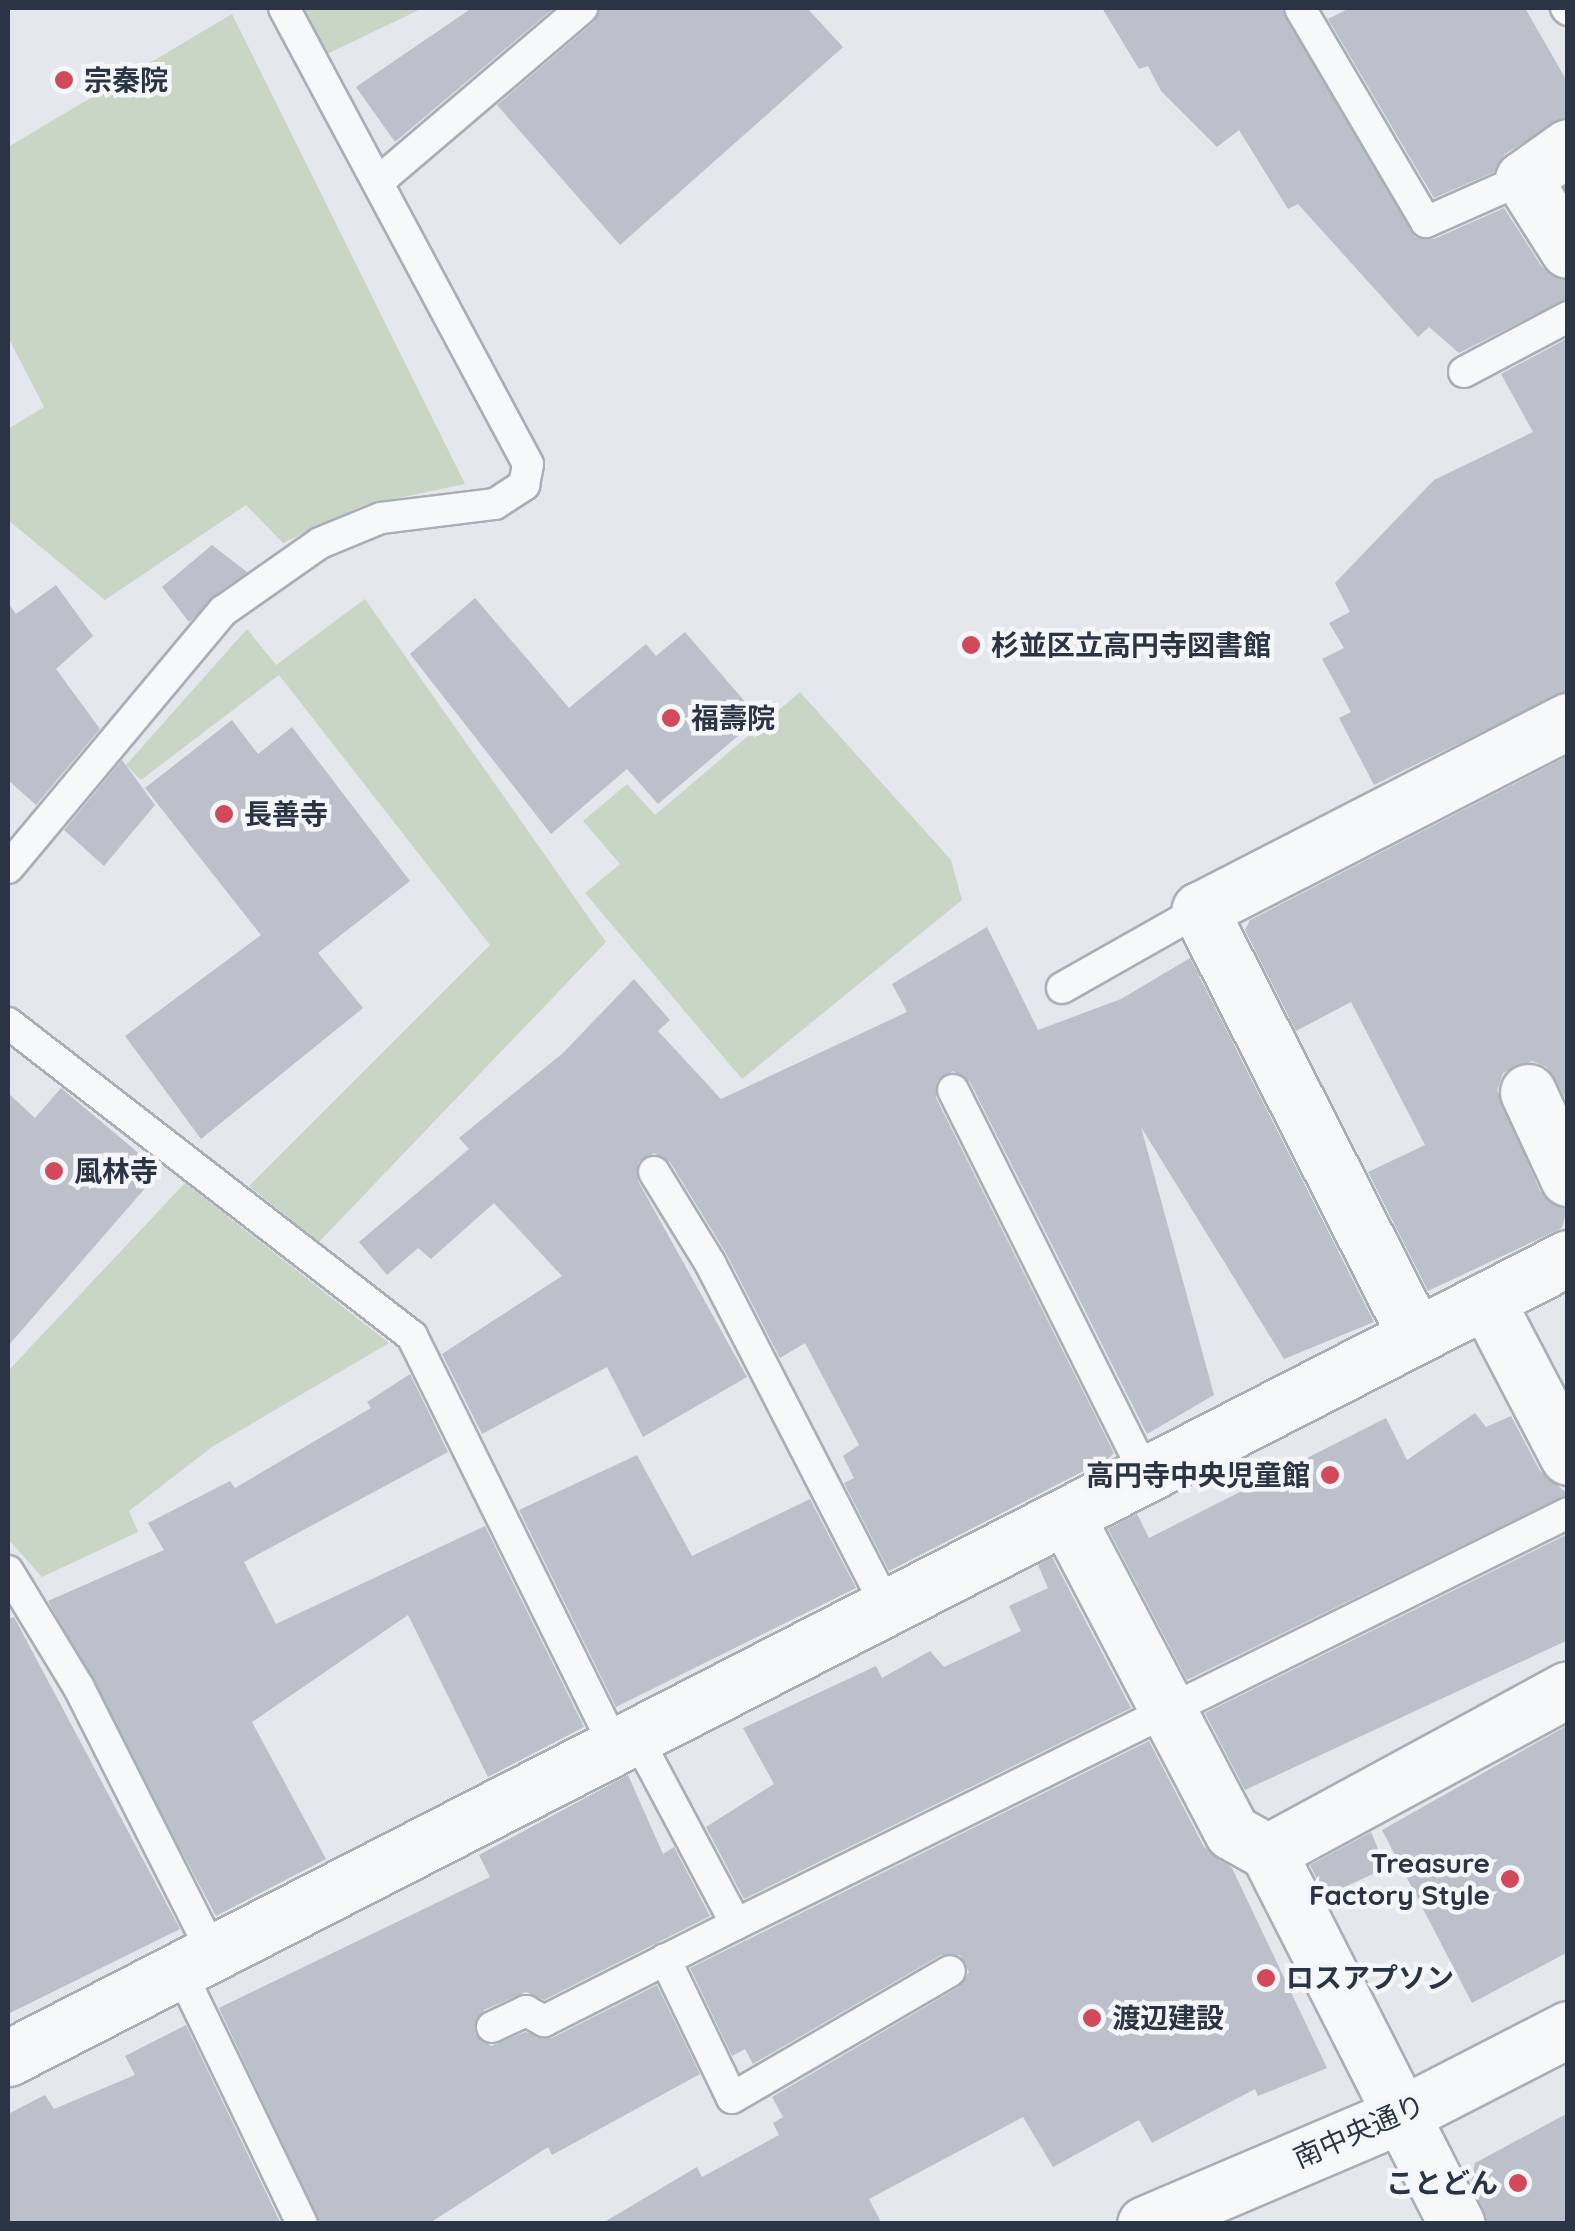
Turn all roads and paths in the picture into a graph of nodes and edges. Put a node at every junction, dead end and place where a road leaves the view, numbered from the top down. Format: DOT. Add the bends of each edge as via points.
graph roads {
  1 [pos="284,8"];
  2 [pos="582,8"];
  3 [pos="1300,8"];
  4 [pos="1568,147"];
  5 [pos="1523,179"];
  6 [pos="379,180"];
  7 [pos="1568,250"];
  8 [pos="1568,317"];
  9 [pos="1464,372"];
  10 [pos="1568,721"];
  11 [pos="8,868"];
  12 [pos="1200,910"];
  13 [pos="1062,988"];
  14 [pos="8,1023"];
  15 [pos="953,1090"];
  16 [pos="1528,1092"];
  17 [pos="654,1172"];
  18 [pos="1568,1178"];
  19 [pos="1568,1258"];
  20 [pos="1486,1300"];
  21 [pos="1416,1336"];
  22 [pos="1568,1457"];
  23 [pos="1146,1475"];
  24 [pos="1568,1513"];
  25 [pos="1066,1516"];
  26 [pos="8,1571"];
  27 [pos="887,1608"];
  28 [pos="1568,1689"];
  29 [pos="1164,1712"];
  30 [pos="626,1742"];
  31 [pos="1268,1852"];
  32 [pos="736,1924"];
  33 [pos="195,1957"];
  34 [pos="665,1959"];
  35 [pos="950,1972"];
  36 [pos="492,2027"];
  37 [pos="1568,2029"];
  38 [pos="8,2058"];
  39 [pos="1401,2114"];
  40 [pos="302,2224"];
  41 [pos="1145,2224"];
  42 [pos="1458,2224"];
  1 -- 6 [label="lane"];
  2 -- 6 [label="lane"];
  3 -- 5 [label="lane" via="1426,222"];
  4 -- 5 [label="street"];
  5 -- 7 [label="street"];
  6 -- 11 [label="lane" via="528,464 524,485 495,504 381,518 320,543 223,611"];
  8 -- 9 [label="lane"];
  10 -- 12 [label="street"];
  12 -- 13 [label="lane"];
  12 -- 21 [label="street"];
  14 -- 30 [label="lane" via="412,1336"];
  15 -- 23 [label="lane"];
  16 -- 18 [label="street"];
  17 -- 27 [label="lane" via="710,1263"];
  19 -- 20 [label="street"];
  20 -- 21 [label="street"];
  20 -- 22 [label="street"];
  21 -- 23 [label="street"];
  23 -- 25 [label="street"];
  24 -- 29 [label="lane"];
  25 -- 27 [label="street"];
  25 -- 29 [label="street"];
  26 -- 33 [label="lane" via="79,1688"];
  27 -- 30 [label="street"];
  28 -- 31 [label="street"];
  29 -- 31 [label="street" via="1232,1832"];
  29 -- 32 [label="lane"];
  30 -- 32 [label="lane"];
  30 -- 33 [label="street"];
  31 -- 39 [label="street"];
  32 -- 34 [label="lane"];
  33 -- 38 [label="street"];
  33 -- 40 [label="lane"];
  34 -- 35 [label="lane" via="732,2098"];
  34 -- 36 [label="lane" via="544,2021 526,2011"];
  37 -- 39 [label="street, 南中央通り"];
  39 -- 41 [label="street, 南中央通り"];
  39 -- 42 [label="street"];
}
